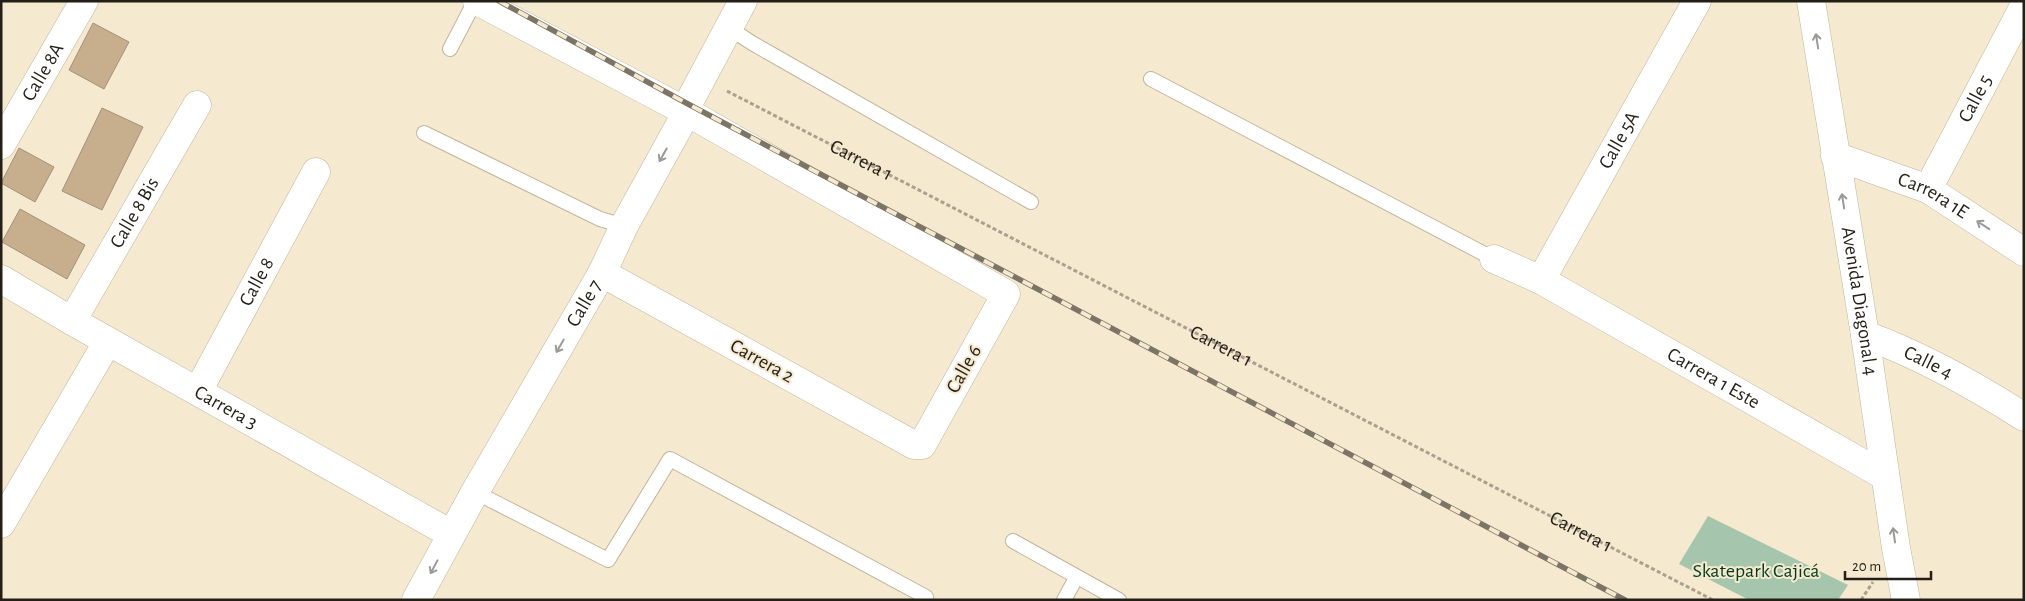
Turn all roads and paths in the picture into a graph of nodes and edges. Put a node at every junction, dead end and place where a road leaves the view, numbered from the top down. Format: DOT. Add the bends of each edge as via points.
graph roads {
  1 [pos="84,1"];
  2 [pos="476,1"];
  3 [pos="743,1"];
  4 [pos="1697,1"];
  5 [pos="1811,1"];
  6 [pos="2024,6"];
  7 [pos="729,28"];
  8 [pos="450,49"];
  9 [pos="1151,79"];
  10 [pos="730,92"];
  11 [pos="197,106"];
  12 [pos="687,112"];
  13 [pos="424,133"];
  14 [pos="1,145"];
  15 [pos="1835,156"];
  16 [pos="316,172"];
  17 [pos="1928,189"];
  18 [pos="1031,202"];
  19 [pos="624,226"];
  20 [pos="2024,252"];
  21 [pos="1494,259"];
  22 [pos="602,273"];
  23 [pos="1,279"];
  24 [pos="1541,280"];
  25 [pos="72,321"];
  26 [pos="1865,335"];
  27 [pos="108,341"];
  28 [pos="198,392"];
  29 [pos="2024,417"];
  30 [pos="922,445"];
  31 [pos="1885,476"];
  32 [pos="475,492"];
  33 [pos="1,524"];
  34 [pos="451,534"];
  35 [pos="1013,541"];
  36 [pos="1076,578"];
  37 [pos="926,597"];
  38 [pos="416,600"];
  39 [pos="1064,600"];
  40 [pos="1119,600"];
  41 [pos="1713,600"];
  42 [pos="1906,600"];
  1 -- 14 [label="street, Calle 8A"];
  2 -- 8 [label="lane"];
  2 -- 12 [label="street"];
  3 -- 7 [label="street, Calle 7"];
  4 -- 24 [label="street, Calle 5A"];
  15 -- 5 [label="street, Avenida Diagonal 4, one-way"];
  6 -- 17 [label="street, Calle 5"];
  7 -- 12 [label="street, Calle 7" via="688,104"];
  7 -- 18 [label="lane"];
  9 -- 21 [label="lane"];
  10 -- 41 [label="path, Carrera 1"];
  11 -- 25 [label="street, Calle 8 Bis"];
  12 -- 19 [label="street, Calle 7, one-way"];
  12 -- 30 [label="street, Calle 6" via="1006,294"];
  13 -- 19 [label="lane" via="600,219"];
  15 -- 17 [label="street, Carrera 1E"];
  26 -- 15 [label="street, Avenida Diagonal 4, one-way"];
  16 -- 28 [label="street, Calle 8"];
  20 -- 17 [label="street, Carrera 1E, one-way"];
  19 -- 22 [label="street, Calle 7"];
  21 -- 24 [label="street, Carrera 1 Este"];
  22 -- 30 [label="street, Carrera 2" via="914,444"];
  22 -- 32 [label="street, Calle 7, one-way"];
  23 -- 25 [label="street, Carrera 3"];
  24 -- 31 [label="street, Carrera 1 Este"];
  25 -- 27 [label="street, Carrera 3"];
  26 -- 29 [label="street, Calle 4" via="1893,345 1990,395"];
  26 -- 31 [label="street, Avenida Diagonal 4"];
  27 -- 28 [label="street, Carrera 3"];
  27 -- 33 [label="street"];
  28 -- 34 [label="street, Carrera 3"];
  42 -- 31 [label="street, Avenida Diagonal 4, one-way"];
  32 -- 34 [label="street, Calle 7"];
  32 -- 37 [label="lane" via="608,560 670,459"];
  34 -- 38 [label="street, Calle 7, one-way"];
  35 -- 36 [label="lane"];
  36 -- 39 [label="lane"];
  36 -- 40 [label="lane"];
}
